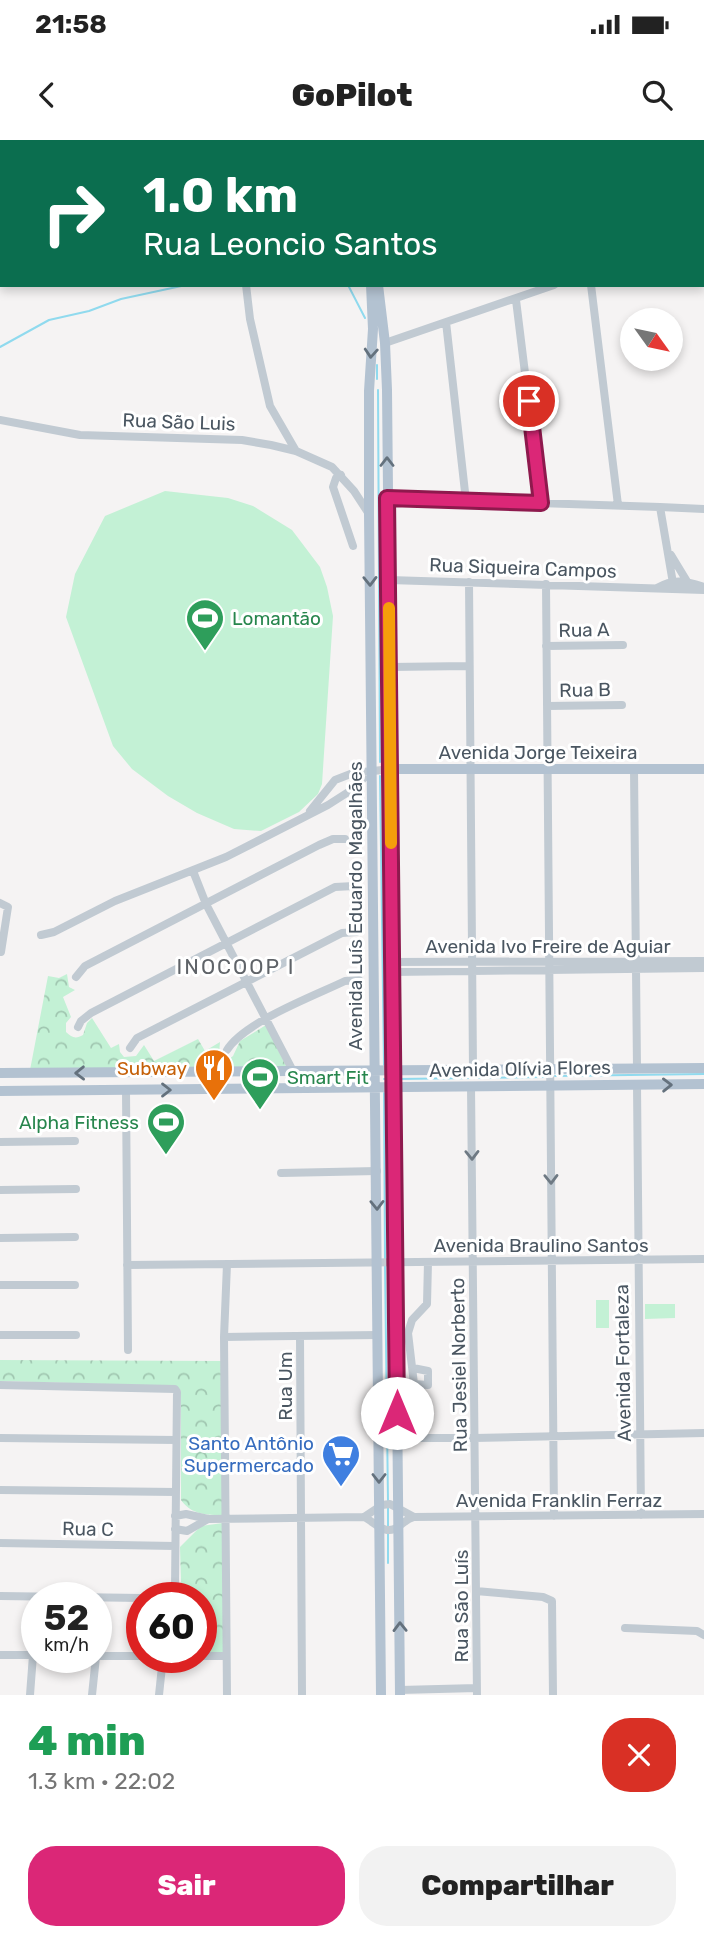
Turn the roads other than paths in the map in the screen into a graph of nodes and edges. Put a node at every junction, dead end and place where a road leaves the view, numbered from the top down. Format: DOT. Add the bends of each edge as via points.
graph roads {
  1 [pos="246,287"];
  2 [pos="371,287"];
  3 [pos="378,287"];
  4 [pos="549,287"];
  5 [pos="591,287"];
  6 [pos="516,300"];
  7 [pos="446,322"];
  8 [pos="385,343"];
  9 [pos="387,390"];
  10 [pos="369,391"];
  11 [pos="0,420"];
  12 [pos="296,451"];
  13 [pos="341,475"];
  14 [pos="370,475"];
  15 [pos="347,483"];
  16 [pos="387,498"];
  17 [pos="466,501"];
  18 [pos="541,503"];
  19 [pos="618,505"];
  20 [pos="660,507"];
  21 [pos="704,509"];
  22 [pos="369,514"];
  23 [pos="353,546"];
  24 [pos="667,550"];
  25 [pos="389,580"];
  26 [pos="469,582"];
  27 [pos="546,584"];
  28 [pos="673,585"];
  29 [pos="687,586"];
  30 [pos="704,588"];
  31 [pos="623,645"];
  32 [pos="546,646"];
  33 [pos="469,666"];
  34 [pos="390,667"];
  35 [pos="622,705"];
  36 [pos="547,706"];
  37 [pos="704,768"];
  38 [pos="392,769"];
  39 [pos="547,769"];
  40 [pos="634,769"];
  41 [pos="370,770"];
  42 [pos="470,770"];
  43 [pos="335,780"];
  44 [pos="347,793"];
  45 [pos="308,814"];
  46 [pos="345,839"];
  47 [pos="193,871"];
  48 [pos="354,886"];
  49 [pos="0,903"];
  50 [pos="206,904"];
  51 [pos="356,932"];
  52 [pos="41,935"];
  53 [pos="226,943"];
  54 [pos="1,952"];
  55 [pos="704,961"];
  56 [pos="550,965"];
  57 [pos="637,965"];
  58 [pos="472,966"];
  59 [pos="392,967"];
  60 [pos="704,968"];
  61 [pos="76,977"];
  62 [pos="359,980"];
  63 [pos="247,982"];
  64 [pos="267,1019"];
  65 [pos="78,1027"];
  66 [pos="130,1048"];
  67 [pos="227,1050"];
  68 [pos="637,1068"];
  69 [pos="704,1068"];
  70 [pos="550,1069"];
  71 [pos="473,1070"];
  72 [pos="293,1071"];
  73 [pos="374,1071"];
  74 [pos="393,1071"];
  75 [pos="242,1072"];
  76 [pos="261,1072"];
  77 [pos="0,1073"];
  78 [pos="704,1084"];
  79 [pos="637,1085"];
  80 [pos="471,1086"];
  81 [pos="550,1086"];
  82 [pos="393,1087"];
  83 [pos="375,1088"];
  84 [pos="126,1090"];
  85 [pos="241,1090"];
  86 [pos="265,1090"];
  87 [pos="0,1091"];
  88 [pos="75,1141"];
  89 [pos="0,1142"];
  90 [pos="377,1171"];
  91 [pos="281,1173"];
  92 [pos="0,1189"];
  93 [pos="76,1189"];
  94 [pos="75,1237"];
  95 [pos="0,1238"];
  96 [pos="704,1259"];
  97 [pos="638,1260"];
  98 [pos="473,1261"];
  99 [pos="552,1261"];
  100 [pos="387,1262"];
  101 [pos="428,1262"];
  102 [pos="227,1264"];
  103 [pos="127,1265"];
  104 [pos="0,1285"];
  105 [pos="75,1285"];
  106 [pos="0,1335"];
  107 [pos="76,1335"];
  108 [pos="378,1335"];
  109 [pos="224,1337"];
  110 [pos="300,1337"];
  111 [pos="128,1350"];
  112 [pos="413,1368"];
  113 [pos="0,1385"];
  114 [pos="704,1433"];
  115 [pos="640,1435"];
  116 [pos="555,1436"];
  117 [pos="0,1438"];
  118 [pos="397,1438"];
  119 [pos="475,1438"];
  120 [pos="176,1440"];
  121 [pos="0,1490"];
  122 [pos="176,1495"];
  123 [pos="396,1506"];
  124 [pos="380,1507"];
  125 [pos="704,1514"];
  126 [pos="192,1515"];
  127 [pos="641,1515"];
  128 [pos="175,1516"];
  129 [pos="554,1516"];
  130 [pos="364,1517"];
  131 [pos="414,1517"];
  132 [pos="476,1517"];
  133 [pos="301,1518"];
  134 [pos="225,1519"];
  135 [pos="208,1520"];
  136 [pos="398,1527"];
  137 [pos="380,1528"];
  138 [pos="175,1529"];
  139 [pos="187,1531"];
  140 [pos="0,1543"];
  141 [pos="175,1545"];
  142 [pos="175,1582"];
  143 [pos="476,1591"];
  144 [pos="0,1596"];
  145 [pos="126,1598"];
  146 [pos="625,1628"];
  147 [pos="702,1630"];
  148 [pos="0,1655"];
  149 [pos="21,1655"];
  150 [pos="217,1656"];
  151 [pos="226,1656"];
  152 [pos="33,1673"];
  153 [pos="94,1673"];
  154 [pos="161,1673"];
  155 [pos="477,1692"];
  156 [pos="400,1693"];
  157 [pos="30,1695"];
  158 [pos="92,1695"];
  159 [pos="159,1695"];
  160 [pos="227,1695"];
  161 [pos="302,1695"];
  162 [pos="381,1695"];
  163 [pos="553,1695"];
  1 -- 12 [label="street" via="270,406"];
  2 -- 10 [label="main road, Avenida Luís Eduardo Magalhães, one-way"];
  3 -- 8 [label="main road, Avenida Luís Eduardo Magalhães"];
  4 -- 6 [label="street"];
  5 -- 19 [label="street"];
  6 -- 7 [label="street"];
  6 -- 18 [label="street"];
  7 -- 8 [label="street"];
  7 -- 17 [label="street"];
  8 -- 9 [label="main road, Avenida Luís Eduardo Magalhães"];
  9 -- 10 [label="main road" via="376,386"];
  16 -- 9 [label="main road, Avenida Luís Eduardo Magalhães, one-way"];
  10 -- 14 [label="main road, Avenida Luís Eduardo Magalhães"];
  11 -- 12 [label="street, Rua São Luis" via="80,435 242,440"];
  12 -- 13 [label="street, Rua São Luis"];
  13 -- 15 [label="street, Rua São Luis"];
  13 -- 23 [label="street" via="333,487"];
  14 -- 15 [label="street" via="361,483"];
  14 -- 22 [label="main road, Avenida Luís Eduardo Magalhães"];
  15 -- 22 [label="street, Rua São Luis"];
  16 -- 17 [label="street"];
  16 -- 25 [label="main road, Avenida Luís Eduardo Magalhães"];
  17 -- 18 [label="street"];
  18 -- 19 [label="street"];
  19 -- 20 [label="street"];
  20 -- 21 [label="street"];
  20 -- 24 [label="street"];
  22 -- 41 [label="main road, Avenida Luís Eduardo Magalhães, one-way"];
  24 -- 28 [label="street"];
  24 -- 29 [label="street"];
  25 -- 26 [label="street, Rua Siqueira Campos"];
  25 -- 34 [label="main road, Avenida Luís Eduardo Magalhães"];
  26 -- 27 [label="street, Rua Siqueira Campos"];
  26 -- 33 [label="street"];
  27 -- 28 [label="street, Rua Siqueira Campos"];
  27 -- 32 [label="street"];
  28 -- 29 [label="street, Rua Siqueira Campos"];
  29 -- 30 [label="street, Rua Siqueira Campos"];
  31 -- 32 [label="street, Rua A"];
  32 -- 36 [label="street"];
  33 -- 34 [label="street"];
  33 -- 42 [label="street"];
  34 -- 38 [label="main road, Avenida Luís Eduardo Magalhães"];
  35 -- 36 [label="street, Rua B"];
  36 -- 39 [label="street"];
  37 -- 40 [label="main road, Avenida Jorge Teixeira"];
  38 -- 41 [label="street, Avenida Jorge Teixeira"];
  38 -- 42 [label="main road, Avenida Jorge Teixeira"];
  38 -- 59 [label="main road, Avenida Luís Eduardo Magalhães"];
  39 -- 40 [label="main road, Avenida Jorge Teixeira"];
  39 -- 42 [label="main road, Avenida Jorge Teixeira"];
  39 -- 56 [label="street"];
  40 -- 57 [label="street"];
  41 -- 43 [label="street, Avenida Jorge Teixeira"];
  41 -- 44 [label="street"];
  41 -- 73 [label="main road, Avenida Luís Eduardo Magalhães"];
  42 -- 58 [label="street"];
  43 -- 44 [label="street" via="335,790"];
  43 -- 45 [label="street"];
  44 -- 45 [label="street"];
  45 -- 47 [label="street"];
  46 -- 50 [label="street" via="319,845"];
  47 -- 50 [label="street"];
  47 -- 52 [label="street"];
  48 -- 53 [label="street" via="335,887"];
  49 -- 54 [label="street" via="8,907"];
  50 -- 53 [label="street"];
  50 -- 61 [label="street" via="85,966"];
  51 -- 63 [label="street" via="342,933"];
  53 -- 63 [label="street"];
  53 -- 65 [label="street" via="91,1013"];
  55 -- 57 [label="street, Avenida Ivo Freire de Aguiar"];
  56 -- 57 [label="street, Avenida Ivo Freire de Aguiar"];
  56 -- 58 [label="street, Avenida Ivo Freire de Aguiar"];
  56 -- 70 [label="street"];
  57 -- 60 [label="street, Avenida Ivo Freire de Aguiar"];
  57 -- 68 [label="street"];
  58 -- 59 [label="street, Avenida Ivo Freire de Aguiar"];
  58 -- 71 [label="street"];
  59 -- 74 [label="main road, Avenida Luís Eduardo Magalhães"];
  62 -- 64 [label="street" via="345,981"];
  63 -- 64 [label="street"];
  63 -- 66 [label="street" via="137,1038"];
  64 -- 67 [label="street" via="237,1037"];
  64 -- 72 [label="street"];
  68 -- 69 [label="main road, Avenida Olívia Flores"];
  68 -- 70 [label="main road, Avenida Olívia Flores"];
  70 -- 71 [label="main road, Avenida Olívia Flores"];
  70 -- 81 [label="street"];
  71 -- 74 [label="main road, Avenida Olívia Flores"];
  72 -- 73 [label="main road, Avenida Olívia Flores"];
  72 -- 76 [label="main road, Avenida Olívia Flores"];
  73 -- 74 [label="main road, Avenida Olívia Flores"];
  73 -- 83 [label="main road, Avenida Luís Eduardo Magalhães"];
  74 -- 82 [label="main road, Avenida Luís Eduardo Magalhães"];
  75 -- 76 [label="main road, Avenida Olívia Flores"];
  75 -- 77 [label="main road, Avenida Olívia Flores, one-way"];
  75 -- 85 [label="main road" via="247,1082"];
  76 -- 86 [label="main road" via="258,1083"];
  79 -- 78 [label="main road, Avenida Olívia Flores, one-way"];
  79 -- 81 [label="main road, Avenida Olívia Flores"];
  79 -- 97 [label="street, Avenida Fortaleza"];
  80 -- 81 [label="main road, Avenida Olívia Flores"];
  80 -- 82 [label="main road, Avenida Olívia Flores"];
  80 -- 98 [label="street, Rua Jesiel Norberto, one-way"];
  81 -- 99 [label="street, one-way"];
  82 -- 83 [label="main road, Avenida Olívia Flores"];
  82 -- 100 [label="main road, Avenida Luís Eduardo Magalhães"];
  83 -- 86 [label="main road, Avenida Olívia Flores"];
  83 -- 90 [label="main road, Avenida Luís Eduardo Magalhães"];
  84 -- 85 [label="main road, Avenida Olívia Flores, one-way"];
  84 -- 87 [label="main road, Avenida Olívia Flores"];
  84 -- 103 [label="street"];
  85 -- 86 [label="main road, Avenida Olívia Flores"];
  88 -- 89 [label="street"];
  90 -- 91 [label="street"];
  90 -- 100 [label="main road, Avenida Luís Eduardo Magalhães, one-way"];
  92 -- 93 [label="street"];
  94 -- 95 [label="street"];
  96 -- 97 [label="street, Avenida Braulino Santos"];
  97 -- 99 [label="street, Avenida Braulino Santos"];
  97 -- 115 [label="street, Avenida Fortaleza"];
  98 -- 99 [label="street, Avenida Braulino Santos"];
  98 -- 101 [label="street, Avenida Braulino Santos"];
  98 -- 119 [label="street, Rua Jesiel Norberto"];
  99 -- 116 [label="street"];
  100 -- 101 [label="street, Avenida Braulino Santos"];
  100 -- 102 [label="street, Avenida Braulino Santos"];
  100 -- 108 [label="main road, Avenida Luís Eduardo Magalhães"];
  100 -- 118 [label="main road, Avenida Luís Eduardo Magalhães"];
  101 -- 112 [label="street" via="426,1304 408,1333"];
  102 -- 103 [label="street, Avenida Braulino Santos"];
  102 -- 109 [label="street"];
  103 -- 111 [label="street"];
  104 -- 105 [label="street"];
  106 -- 107 [label="street"];
  108 -- 110 [label="street"];
  108 -- 124 [label="main road, Avenida Luís Eduardo Magalhães, one-way"];
  109 -- 110 [label="street"];
  109 -- 134 [label="street"];
  110 -- 133 [label="street, Rua Um"];
  113 -- 120 [label="street" via="175,1389"];
  114 -- 115 [label="street"];
  115 -- 116 [label="street"];
  115 -- 127 [label="street, Avenida Fortaleza"];
  116 -- 119 [label="street"];
  116 -- 129 [label="street"];
  117 -- 120 [label="street"];
  118 -- 119 [label="street"];
  118 -- 123 [label="main road, Avenida Luís Eduardo Magalhães"];
  119 -- 132 [label="street, Rua Jesiel Norberto"];
  120 -- 122 [label="street"];
  121 -- 122 [label="street"];
  122 -- 126 [label="street"];
  122 -- 128 [label="street"];
  123 -- 124 [label="street"];
  123 -- 131 [label="street"];
  123 -- 136 [label="main road, Avenida Luís Eduardo Magalhães"];
  124 -- 130 [label="street"];
  124 -- 137 [label="main road, Avenida Luís Eduardo Magalhães"];
  125 -- 127 [label="street, Avenida Franklin Ferraz"];
  126 -- 128 [label="street"];
  126 -- 135 [label="street"];
  127 -- 129 [label="street, Avenida Franklin Ferraz"];
  128 -- 138 [label="street"];
  129 -- 132 [label="street, Avenida Franklin Ferraz"];
  130 -- 133 [label="street"];
  130 -- 137 [label="street"];
  131 -- 132 [label="street, Avenida Franklin Ferraz"];
  131 -- 136 [label="street"];
  132 -- 143 [label="street, Rua São Luís"];
  133 -- 134 [label="street"];
  133 -- 161 [label="street, Rua Um"];
  134 -- 135 [label="street"];
  134 -- 151 [label="street"];
  135 -- 139 [label="street"];
  136 -- 137 [label="street"];
  156 -- 136 [label="main road, Avenida Luís Eduardo Magalhães, one-way"];
  137 -- 162 [label="main road, Avenida Luís Eduardo Magalhães"];
  138 -- 139 [label="street"];
  138 -- 141 [label="street"];
  139 -- 141 [label="street"];
  140 -- 141 [label="street, Rua C"];
  141 -- 142 [label="street"];
  143 -- 155 [label="street, Rua São Luís"];
  143 -- 163 [label="street" via="552,1601"];
  144 -- 145 [label="street"];
  146 -- 147 [label="street"];
  148 -- 149 [label="street"];
  150 -- 151 [label="street"];
  151 -- 160 [label="street"];
  152 -- 157 [label="street"];
  153 -- 158 [label="street"];
  154 -- 159 [label="street"];
  155 -- 156 [label="street"];
}
